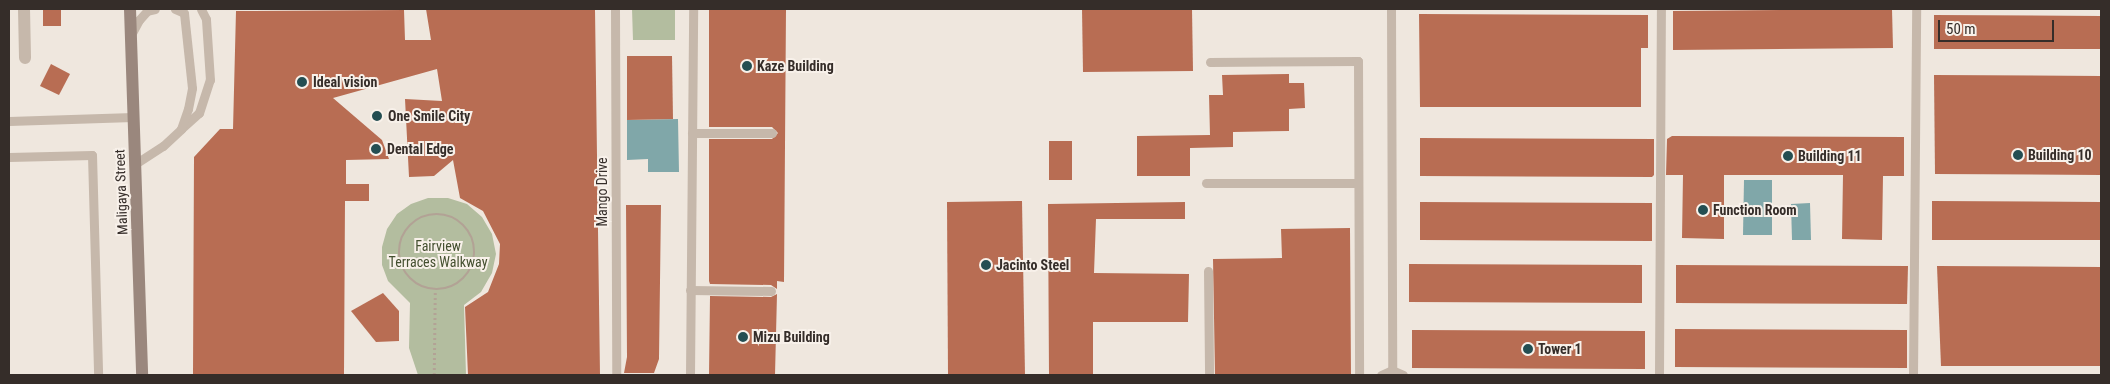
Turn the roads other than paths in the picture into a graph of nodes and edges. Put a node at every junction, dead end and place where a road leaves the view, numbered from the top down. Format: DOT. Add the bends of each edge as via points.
graph roads {
  1 [pos="24,9"];
  2 [pos="130,9"];
  3 [pos="155,9"];
  4 [pos="175,9"];
  5 [pos="201,9"];
  6 [pos="615,9"];
  7 [pos="692,9"];
  8 [pos="1391,9"];
  9 [pos="1662,9"];
  10 [pos="1916,9"];
  11 [pos="184,11"];
  12 [pos="130,36"];
  13 [pos="25,58"];
  14 [pos="1210,62"];
  15 [pos="133,117"];
  16 [pos="9,121"];
  17 [pos="181,129"];
  18 [pos="692,133"];
  19 [pos="772,133"];
  20 [pos="9,157"];
  21 [pos="135,164"];
  22 [pos="1206,183"];
  23 [pos="1358,183"];
  24 [pos="1208,271"];
  25 [pos="690,290"];
  26 [pos="771,291"];
  27 [pos="1392,370"];
  28 [pos="98,375"];
  29 [pos="142,375"];
  30 [pos="616,375"];
  31 [pos="690,375"];
  32 [pos="1209,375"];
  33 [pos="1359,375"];
  34 [pos="1381,375"];
  35 [pos="1403,375"];
  36 [pos="1659,375"];
  37 [pos="1913,375"];
  1 -- 13 [label="street"];
  2 -- 12 [label="main road, Maligaya Street"];
  3 -- 12 [label="lane" via="147,11"];
  4 -- 11 [label="lane"];
  5 -- 17 [label="lane" via="206,19 210,80 199,113"];
  6 -- 30 [label="lane, Mango Drive"];
  7 -- 18 [label="lane"];
  8 -- 27 [label="lane"];
  9 -- 36 [label="lane"];
  10 -- 37 [label="lane"];
  11 -- 17 [label="lane" via="192,88"];
  12 -- 15 [label="main road, Maligaya Street"];
  14 -- 23 [label="lane" via="1358,61"];
  15 -- 16 [label="lane"];
  15 -- 21 [label="main road, Maligaya Street"];
  17 -- 21 [label="lane" via="163,146"];
  18 -- 19 [label="lane"];
  18 -- 25 [label="lane"];
  20 -- 28 [label="lane" via="92,155"];
  21 -- 29 [label="main road, Maligaya Street"];
  22 -- 23 [label="lane"];
  23 -- 33 [label="lane"];
  24 -- 32 [label="lane"];
  25 -- 26 [label="lane"];
  25 -- 31 [label="lane"];
  27 -- 34 [label="lane"];
  27 -- 35 [label="lane"];
}
